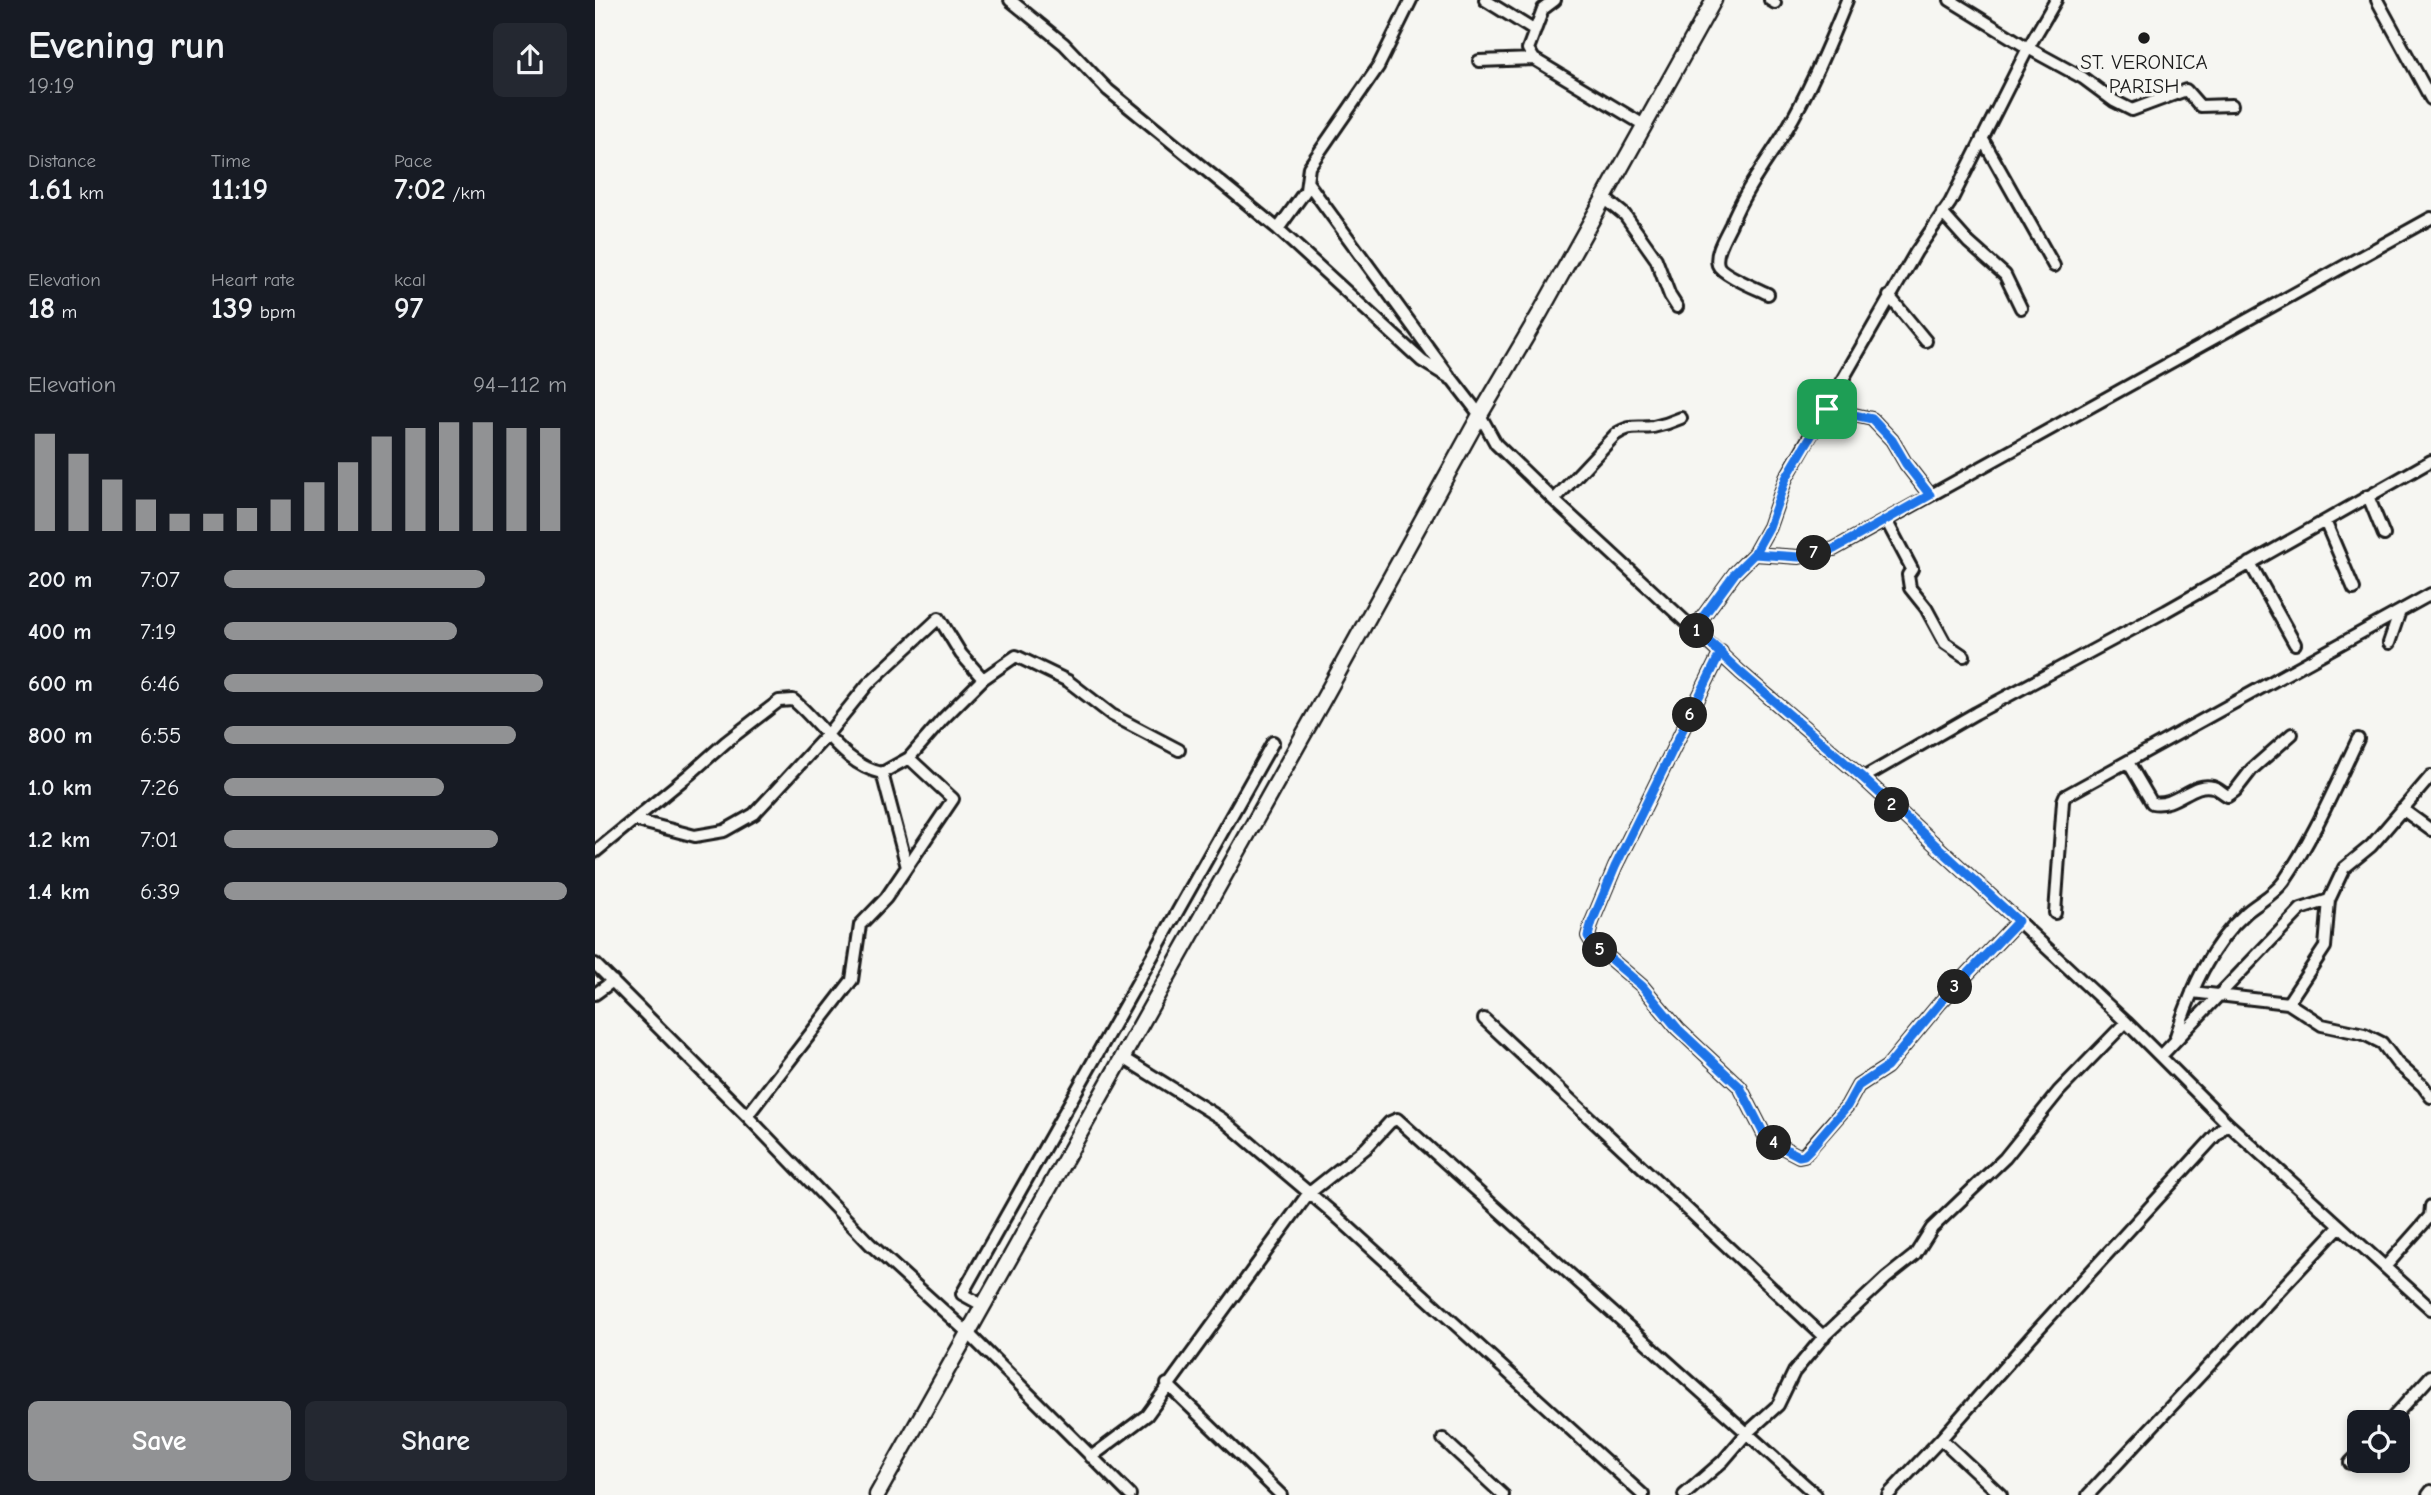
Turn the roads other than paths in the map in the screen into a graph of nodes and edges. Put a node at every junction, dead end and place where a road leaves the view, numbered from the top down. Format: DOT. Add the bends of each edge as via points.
graph roads {
  1 [pos="1010,0"];
  2 [pos="1396,0"];
  3 [pos="1485,0"];
  4 [pos="1555,0"];
  5 [pos="1714,0"];
  6 [pos="1847,0"];
  7 [pos="1950,0"];
  8 [pos="2056,0"];
  9 [pos="2377,0"];
  10 [pos="1409,3"];
  11 [pos="1535,31"];
  12 [pos="2028,48"];
  13 [pos="1534,59"];
  14 [pos="1479,61"];
  15 [pos="2431,99"];
  16 [pos="2232,105"];
  17 [pos="1644,125"];
  18 [pos="1982,138"];
  19 [pos="1308,184"];
  20 [pos="1604,198"];
  21 [pos="1942,213"];
  22 [pos="2431,219"];
  23 [pos="1277,229"];
  24 [pos="2054,266"];
  25 [pos="1768,294"];
  26 [pos="1889,296"];
  27 [pos="1677,307"];
  28 [pos="2021,308"];
  29 [pos="1926,341"];
  30 [pos="1453,380"];
  31 [pos="1827,409"];
  32 [pos="1480,415"];
  33 [pos="1681,418"];
  34 [pos="2431,461"];
  35 [pos="1930,495"];
  36 [pos="2368,496"];
  37 [pos="1554,500"];
  38 [pos="1887,520"];
  39 [pos="2325,521"];
  40 [pos="2385,535"];
  41 [pos="1754,554"];
  42 [pos="2250,563"];
  43 [pos="2354,589"];
  44 [pos="2431,594"];
  45 [pos="2400,611"];
  46 [pos="1694,629"];
  47 [pos="2389,643"];
  48 [pos="2295,644"];
  49 [pos="1721,652"];
  50 [pos="1964,656"];
  51 [pos="983,679"];
  52 [pos="2292,734"];
  53 [pos="826,736"];
  54 [pos="2358,738"];
  55 [pos="1273,742"];
  56 [pos="1179,750"];
  57 [pos="909,758"];
  58 [pos="2128,762"];
  59 [pos="882,773"];
  60 [pos="2431,776"];
  61 [pos="1863,778"];
  62 [pos="2402,809"];
  63 [pos="634,820"];
  64 [pos="2431,830"];
  65 [pos="595,852"];
  66 [pos="907,867"];
  67 [pos="2329,900"];
  68 [pos="2055,913"];
  69 [pos="2018,921"];
  70 [pos="595,964"];
  71 [pos="613,981"];
  72 [pos="2192,992"];
  73 [pos="595,994"];
  74 [pos="2218,994"];
  75 [pos="2288,1003"];
  76 [pos="1484,1018"];
  77 [pos="2126,1023"];
  78 [pos="2174,1042"];
  79 [pos="2161,1056"];
  80 [pos="1122,1058"];
  81 [pos="2431,1097"];
  82 [pos="747,1116"];
  83 [pos="2227,1123"];
  84 [pos="1308,1194"];
  85 [pos="2431,1206"];
  86 [pos="2340,1226"];
  87 [pos="2385,1267"];
  88 [pos="982,1305"];
  89 [pos="2431,1309"];
  90 [pos="967,1332"];
  91 [pos="1824,1337"];
  92 [pos="2431,1376"];
  93 [pos="1167,1384"];
  94 [pos="2400,1410"];
  95 [pos="1747,1433"];
  96 [pos="1443,1439"];
  97 [pos="1941,1439"];
  98 [pos="1091,1457"];
  99 [pos="877,1495"];
  100 [pos="1130,1495"];
  101 [pos="1281,1495"];
  102 [pos="1503,1495"];
  103 [pos="1643,1495"];
  104 [pos="1683,1495"];
  105 [pos="1816,1495"];
  106 [pos="1888,1495"];
  107 [pos="2001,1495"];
  108 [pos="2088,1495"];
  1 -- 23 [label="street" via="1064,44 1108,90"];
  2 -- 10 [label="street"];
  3 -- 11 [label="street"];
  4 -- 11 [label="street" via="1543,9"];
  5 -- 17 [label="street"];
  6 -- 25 [label="street" via="1817,74 1759,169 1718,256 1723,272"];
  7 -- 12 [label="street"];
  8 -- 12 [label="street"];
  9 -- 15 [label="street"];
  10 -- 19 [label="street" via="1378,67 1309,167"];
  11 -- 13 [label="street" via="1528,49"];
  12 -- 16 [label="street" via="2132,110 2186,90 2200,106"];
  12 -- 18 [label="street"];
  13 -- 14 [label="street"];
  13 -- 17 [label="street"];
  17 -- 20 [label="street"];
  18 -- 21 [label="street"];
  18 -- 24 [label="street"];
  19 -- 23 [label="street"];
  19 -- 30 [label="street"];
  20 -- 27 [label="street" via="1625,215 1657,258"];
  20 -- 32 [label="street"];
  21 -- 26 [label="street"];
  21 -- 28 [label="street" via="2005,275"];
  22 -- 35 [label="street"];
  23 -- 30 [label="street" via="1422,361"];
  26 -- 29 [label="street"];
  26 -- 31 [label="street"];
  30 -- 32 [label="street"];
  31 -- 35 [label="street" via="1872,419"];
  31 -- 41 [label="street" via="1786,478"];
  32 -- 37 [label="street" via="1496,444"];
  32 -- 80 [label="street"];
  33 -- 37 [label="street" via="1622,430"];
  34 -- 36 [label="street"];
  35 -- 38 [label="street"];
  36 -- 39 [label="street"];
  36 -- 40 [label="street"];
  37 -- 46 [label="street"];
  38 -- 41 [label="street" via="1834,549 1799,557"];
  38 -- 50 [label="street" via="1912,569 1910,588 1945,643"];
  39 -- 42 [label="street"];
  39 -- 43 [label="street"];
  41 -- 46 [label="street"];
  42 -- 48 [label="street"];
  42 -- 61 [label="street"];
  44 -- 45 [label="street"];
  45 -- 47 [label="street"];
  45 -- 58 [label="street"];
  46 -- 49 [label="street"];
  49 -- 61 [label="street"];
  49 -- 69 [label="street" via="1615,867 1588,936 1740,1087 1770,1140 1804,1155 1847,1106 1858,1086 1887,1067"];
  51 -- 53 [label="street" via="939,618 869,684"];
  51 -- 56 [label="street" via="1016,656 1068,681 1112,716"];
  51 -- 57 [label="street"];
  52 -- 58 [label="street" via="2228,796 2206,786 2169,803 2152,803"];
  53 -- 59 [label="street" via="867,770"];
  53 -- 63 [label="street" via="754,814 724,831 695,836"];
  53 -- 63 [label="street" via="793,700 779,701"];
  54 -- 72 [label="street" via="2315,829 2282,884 2231,932 2207,962"];
  55 -- 88 [label="street" via="962,1294"];
  57 -- 59 [label="street"];
  57 -- 66 [label="street" via="953,799"];
  58 -- 68 [label="street" via="2065,796"];
  59 -- 66 [label="street"];
  60 -- 62 [label="street"];
  61 -- 69 [label="street"];
  62 -- 64 [label="street"];
  62 -- 67 [label="street" via="2371,846 2344,868"];
  63 -- 65 [label="street"];
  66 -- 82 [label="street" via="886,898 859,925 852,980"];
  67 -- 74 [label="street" via="2301,909"];
  67 -- 75 [label="street" via="2325,947"];
  69 -- 77 [label="street"];
  70 -- 71 [label="street"];
  71 -- 73 [label="street"];
  71 -- 82 [label="street"];
  72 -- 74 [label="street"];
  72 -- 78 [label="street"];
  74 -- 75 [label="street"];
  74 -- 78 [label="street"];
  75 -- 81 [label="street" via="2322,1025 2382,1043"];
  76 -- 91 [label="street"];
  77 -- 79 [label="street"];
  77 -- 91 [label="street" via="2059,1091 2005,1158 1932,1228 1915,1255"];
  78 -- 79 [label="street"];
  79 -- 83 [label="street"];
  80 -- 84 [label="street" via="1222,1119"];
  80 -- 88 [label="street"];
  82 -- 90 [label="street" via="870,1244"];
  83 -- 86 [label="street"];
  83 -- 97 [label="street"];
  84 -- 93 [label="street"];
  84 -- 95 [label="street" via="1397,1119"];
  84 -- 103 [label="street"];
  85 -- 87 [label="street" via="2430,1216"];
  86 -- 87 [label="street"];
  86 -- 108 [label="street"];
  87 -- 89 [label="street"];
  88 -- 90 [label="street"];
  90 -- 98 [label="street"];
  90 -- 99 [label="street"];
  91 -- 95 [label="street" via="1794,1372 1778,1405"];
  92 -- 94 [label="street"];
  93 -- 98 [label="street" via="1147,1415"];
  93 -- 101 [label="street"];
  95 -- 104 [label="street" via="1724,1461"];
  95 -- 105 [label="street"];
  96 -- 102 [label="street"];
  97 -- 106 [label="street"];
  97 -- 107 [label="street"];
  98 -- 100 [label="street"];
}
